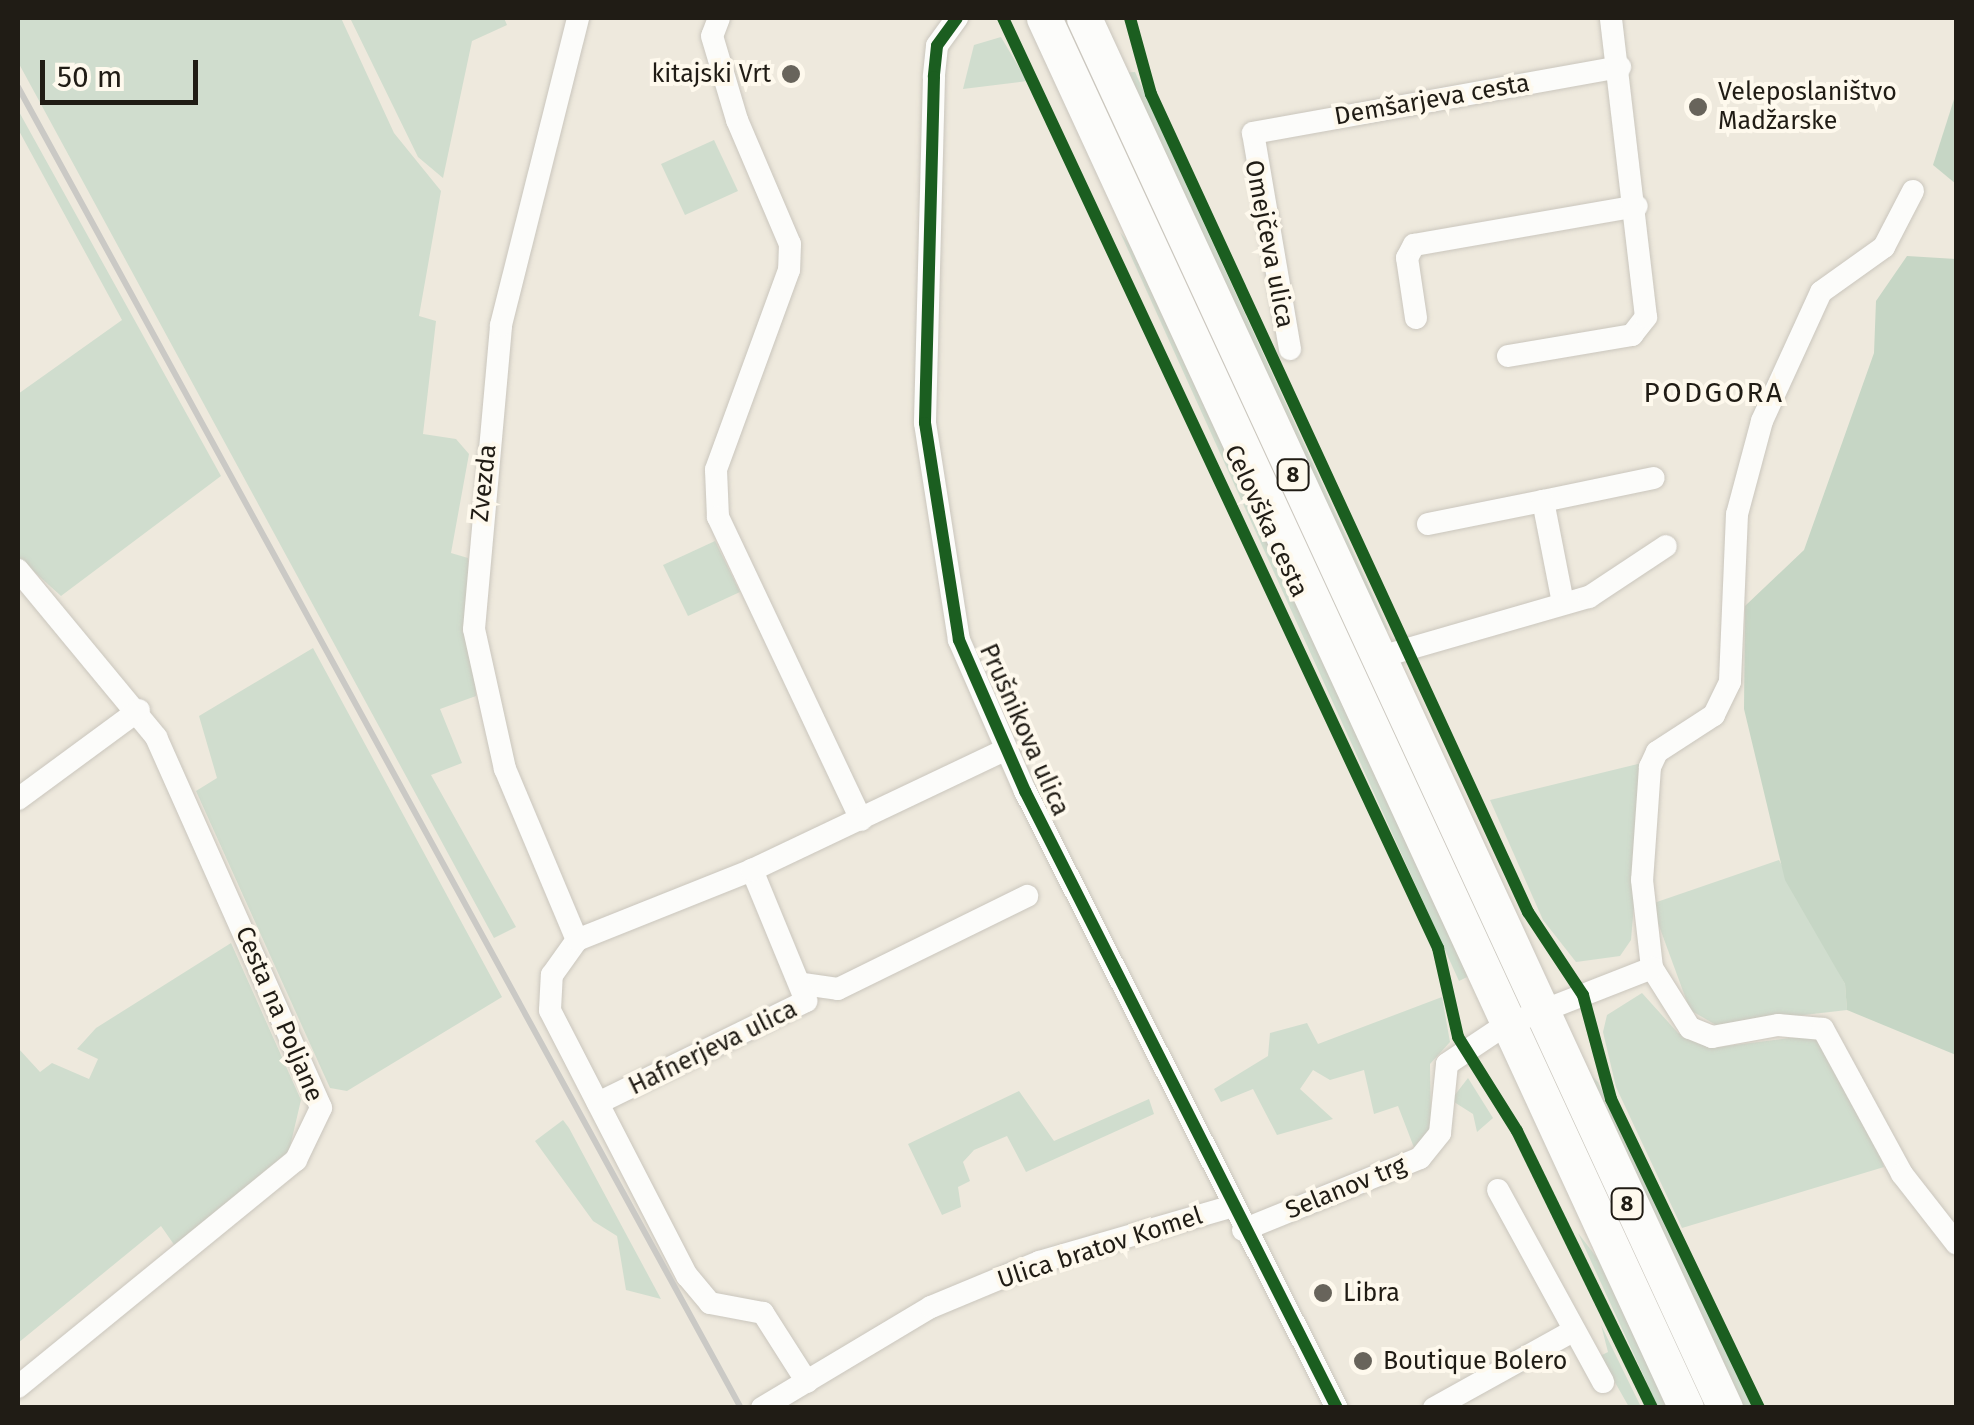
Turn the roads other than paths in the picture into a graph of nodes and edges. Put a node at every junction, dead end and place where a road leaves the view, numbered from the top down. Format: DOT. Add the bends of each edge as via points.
graph roads {
  1 [pos="578,18"];
  2 [pos="719,18"];
  3 [pos="936,18"];
  4 [pos="957,18"];
  5 [pos="1044,18"];
  6 [pos="1084,18"];
  7 [pos="1611,18"];
  8 [pos="937,46"];
  9 [pos="1620,67"];
  10 [pos="1248,139"];
  11 [pos="1913,192"];
  12 [pos="1638,206"];
  13 [pos="1416,318"];
  14 [pos="1290,349"];
  15 [pos="1508,356"];
  16 [pos="1654,478"];
  17 [pos="1544,501"];
  18 [pos="1428,524"];
  19 [pos="1666,546"];
  20 [pos="20,576"];
  21 [pos="1563,604"];
  22 [pos="1377,658"];
  23 [pos="139,710"];
  24 [pos="1005,750"];
  25 [pos="18,800"];
  26 [pos="861,820"];
  27 [pos="752,870"];
  28 [pos="1027,896"];
  29 [pos="576,940"];
  30 [pos="1652,968"];
  31 [pos="803,984"];
  32 [pos="1540,1012"];
  33 [pos="1504,1026"];
  34 [pos="598,1104"];
  35 [pos="1498,1190"];
  36 [pos="1230,1207"];
  37 [pos="1243,1230"];
  38 [pos="1956,1243"];
  39 [pos="1573,1331"];
  40 [pos="806,1382"];
  41 [pos="1603,1382"];
  42 [pos="18,1387"];
  43 [pos="1333,1406"];
  44 [pos="762,1408"];
  45 [pos="1434,1408"];
  46 [pos="1686,1408"];
  47 [pos="1724,1408"];
  1 -- 29 [label="street, Zvezda" via="501,325 474,629 505,770"];
  2 -- 26 [label="street" via="712,36 737,120 790,244 789,270 716,470 718,518"];
  3 -- 8 [label="street"];
  4 -- 8 [label="street"];
  5 -- 33 [label="main road, Celovška cesta / 8"];
  6 -- 22 [label="main road, Celovška cesta / 8"];
  7 -- 9 [label="street"];
  8 -- 24 [label="street, Prušnikova ulica" via="928,470 959,640"];
  9 -- 10 [label="street, Demšarjeva cesta"];
  9 -- 12 [label="street"];
  10 -- 14 [label="street, Omejčeva ulica"];
  11 -- 30 [label="street" via="1884,247 1821,292 1786,364 1737,514 1730,682 1714,715 1657,752 1650,767 1642,880"];
  12 -- 13 [label="street" via="1414,245 1407,258"];
  12 -- 15 [label="street" via="1646,316 1632,335"];
  16 -- 17 [label="street"];
  17 -- 18 [label="street"];
  17 -- 21 [label="street"];
  19 -- 21 [label="street"];
  20 -- 23 [label="street, Cesta na Poljane"];
  21 -- 22 [label="street"];
  22 -- 32 [label="main road, Celovška cesta / 8"];
  23 -- 25 [label="street"];
  23 -- 42 [label="street, Cesta na Poljane" via="315,1086 318,1128 272,1181"];
  24 -- 26 [label="street"];
  24 -- 36 [label="street, Prušnikova ulica"];
  26 -- 27 [label="street"];
  27 -- 29 [label="street"];
  27 -- 31 [label="street, Hafnerjeva ulica"];
  28 -- 31 [label="street" via="838,989"];
  29 -- 34 [label="street, Hafnerjeva ulica" via="559,956 550,1010"];
  30 -- 32 [label="street, Selanov trg"];
  30 -- 38 [label="street" via="1700,1035 1804,1024 1835,1039 1902,1174"];
  31 -- 34 [label="street, Hafnerjeva ulica" via="800,1009"];
  32 -- 33 [label="street, Selanov trg"];
  32 -- 47 [label="main road, Celovška cesta / 8"];
  33 -- 37 [label="street, Selanov trg" via="1447,1064 1431,1150"];
  33 -- 46 [label="main road, Celovška cesta / 8"];
  34 -- 40 [label="street, Hafnerjeva ulica" via="687,1276 710,1303 763,1313"];
  35 -- 39 [label="street"];
  36 -- 37 [label="street, Prušnikova ulica"];
  36 -- 40 [label="street, Ulica bratov Komel" via="1039,1262 931,1307"];
  37 -- 43 [label="street, Prušnikova ulica"];
  39 -- 41 [label="street"];
  39 -- 45 [label="street"];
  40 -- 44 [label="street, Ulica bratov Komel"];
}
